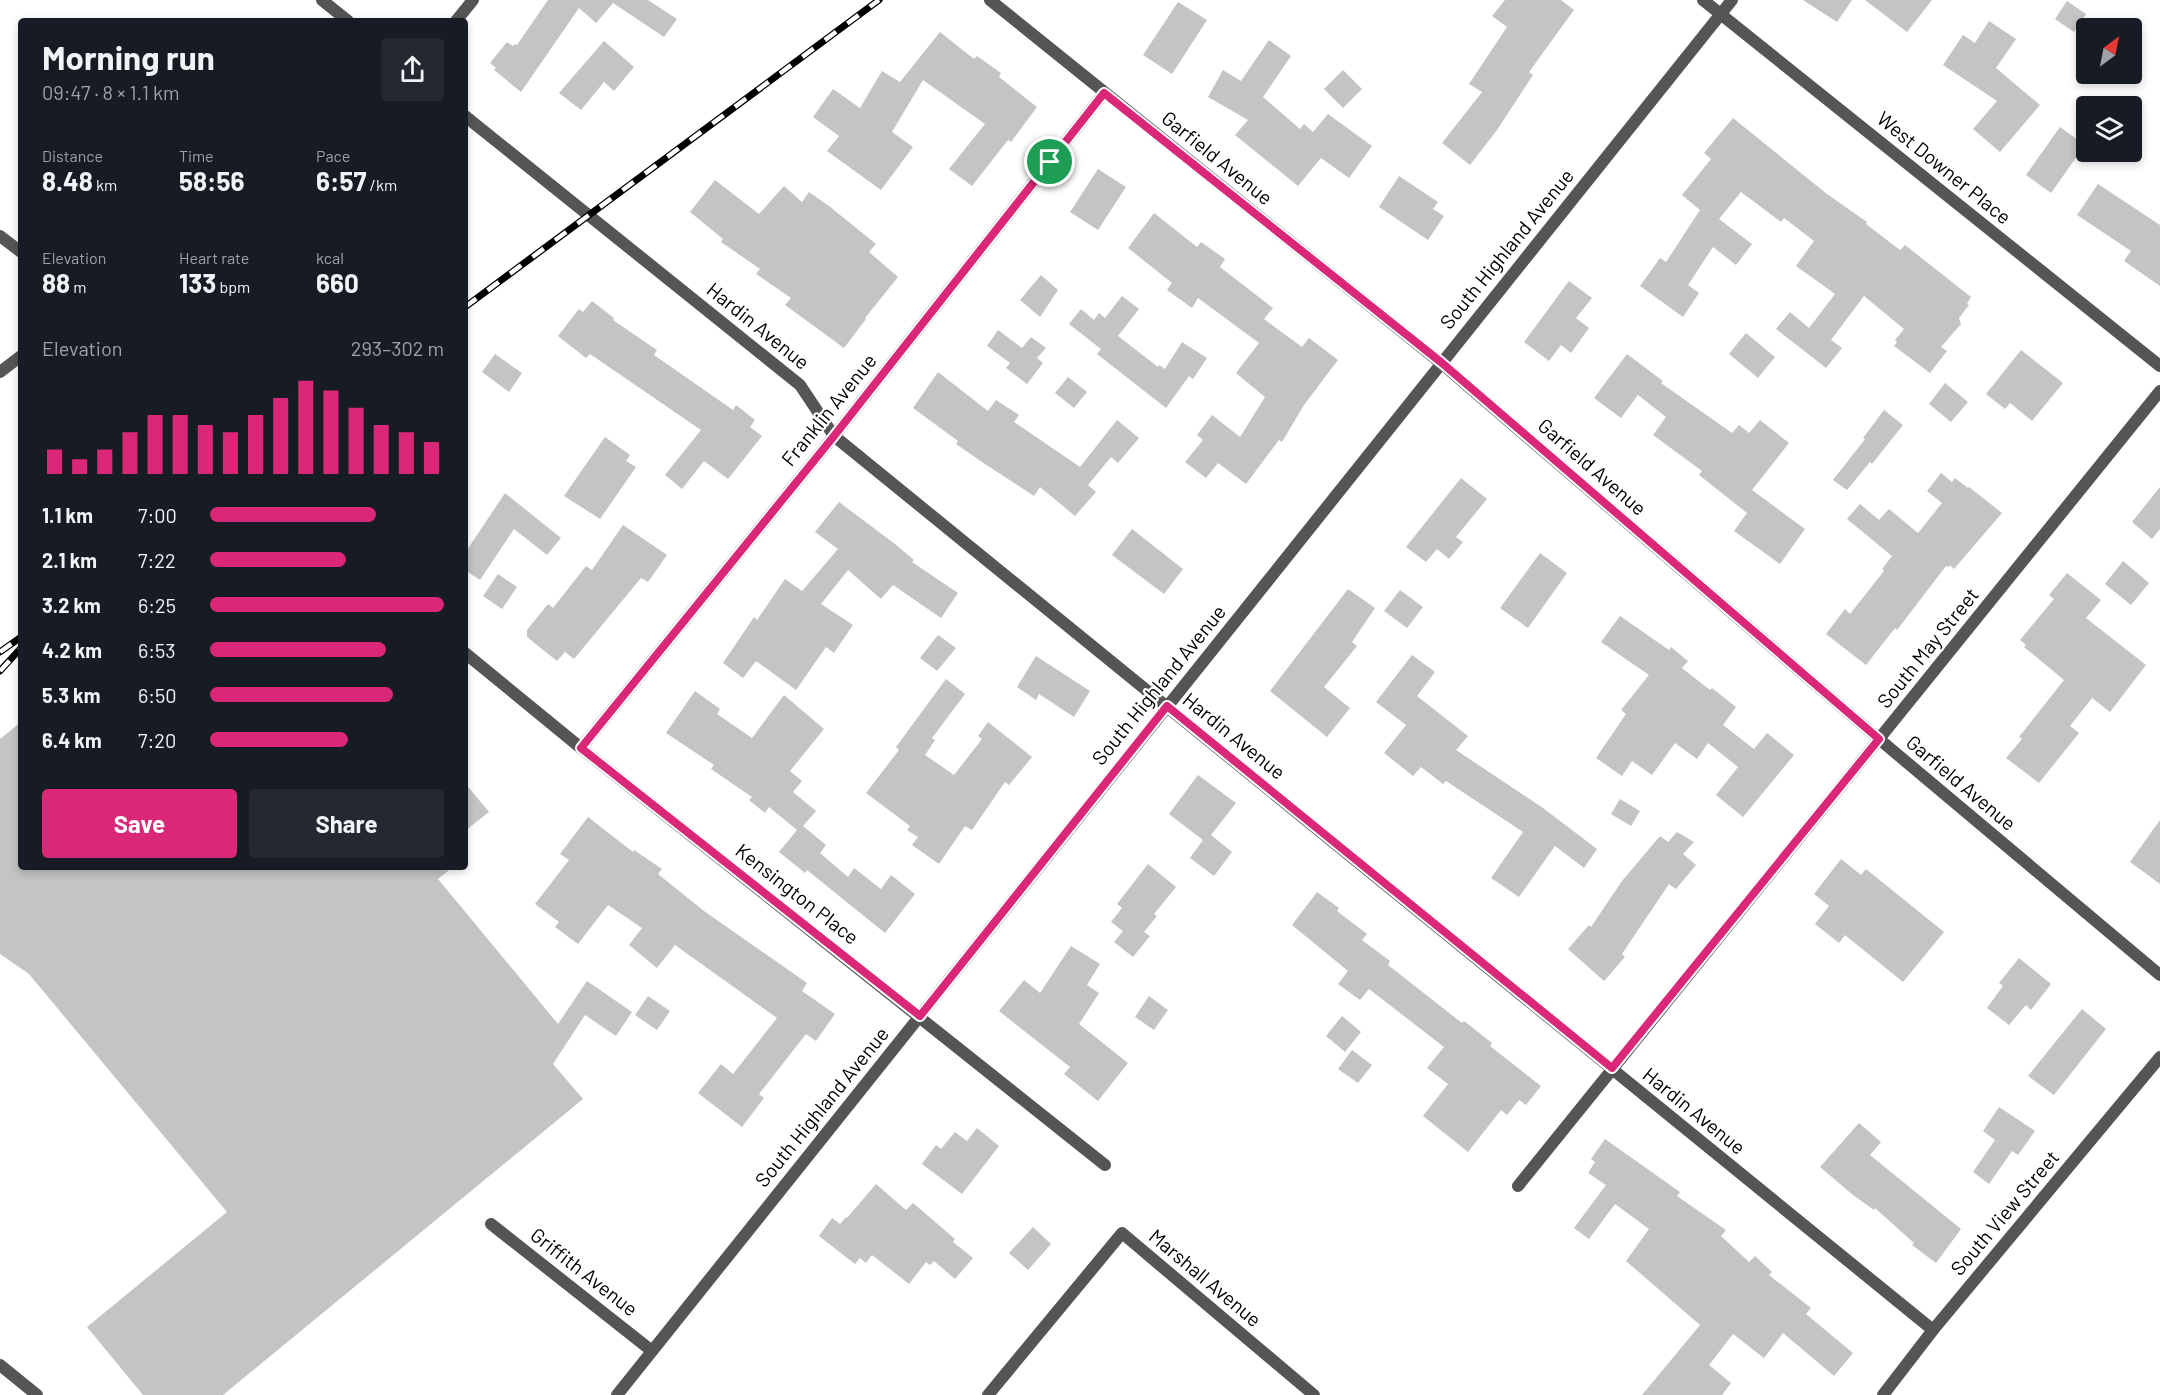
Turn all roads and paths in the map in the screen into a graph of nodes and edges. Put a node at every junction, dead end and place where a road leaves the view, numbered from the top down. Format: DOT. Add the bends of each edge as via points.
graph roads {
  1 [pos="322,0"];
  2 [pos="473,0"];
  3 [pos="990,0"];
  4 [pos="1703,0"];
  5 [pos="1732,0"];
  6 [pos="1721,14"];
  7 [pos="344,18"];
  8 [pos="458,18"];
  9 [pos="1104,93"];
  10 [pos="468,118"];
  11 [pos="0,236"];
  12 [pos="18,250"];
  13 [pos="18,358"];
  14 [pos="1442,363"];
  15 [pos="2160,366"];
  16 [pos="0,372"];
  17 [pos="2160,391"];
  18 [pos="834,436"];
  19 [pos="468,655"];
  20 [pos="1167,706"];
  21 [pos="1879,739"];
  22 [pos="581,748"];
  23 [pos="2160,975"];
  24 [pos="920,1016"];
  25 [pos="2160,1057"];
  26 [pos="1612,1068"];
  27 [pos="1105,1165"];
  28 [pos="1518,1186"];
  29 [pos="491,1224"];
  30 [pos="1933,1330"];
  31 [pos="652,1351"];
  32 [pos="0,1365"];
  33 [pos="37,1395"];
  34 [pos="617,1395"];
  35 [pos="988,1395"];
  36 [pos="1314,1395"];
  37 [pos="1883,1395"];
  1 -- 7 [label="street"];
  2 -- 8 [label="street"];
  3 -- 9 [label="street, Garfield Avenue"];
  4 -- 6 [label="street, West Downer Place"];
  5 -- 6 [label="street, South Highland Avenue"];
  6 -- 14 [label="street, South Highland Avenue"];
  6 -- 15 [label="street, West Downer Place"];
  9 -- 14 [label="street, Garfield Avenue"];
  9 -- 18 [label="street, Franklin Avenue"];
  10 -- 18 [label="street, Hardin Avenue" via="800,385"];
  11 -- 12 [label="street"];
  13 -- 16 [label="street"];
  14 -- 20 [label="street, South Highland Avenue"];
  14 -- 21 [label="street, Garfield Avenue"];
  17 -- 21 [label="street, South May Street"];
  18 -- 20 [label="street, Hardin Avenue"];
  18 -- 22 [label="street, Franklin Avenue"];
  19 -- 22 [label="street, Kensington Place"];
  20 -- 24 [label="street, South Highland Avenue"];
  20 -- 26 [label="street, Hardin Avenue"];
  21 -- 23 [label="street, Garfield Avenue"];
  21 -- 26 [label="street, South May Street"];
  22 -- 24 [label="street, Kensington Place"];
  24 -- 27 [label="street, Kensington Place"];
  24 -- 31 [label="street, South Highland Avenue"];
  25 -- 30 [label="street, South View Street"];
  26 -- 28 [label="street, South May Street"];
  26 -- 30 [label="street, Hardin Avenue"];
  29 -- 31 [label="street, Griffith Avenue"];
  30 -- 37 [label="street, South View Street"];
  31 -- 34 [label="street, South Highland Avenue"];
  32 -- 33 [label="street"];
  35 -- 36 [label="street, Marshall Avenue" via="1122,1233"];
}
